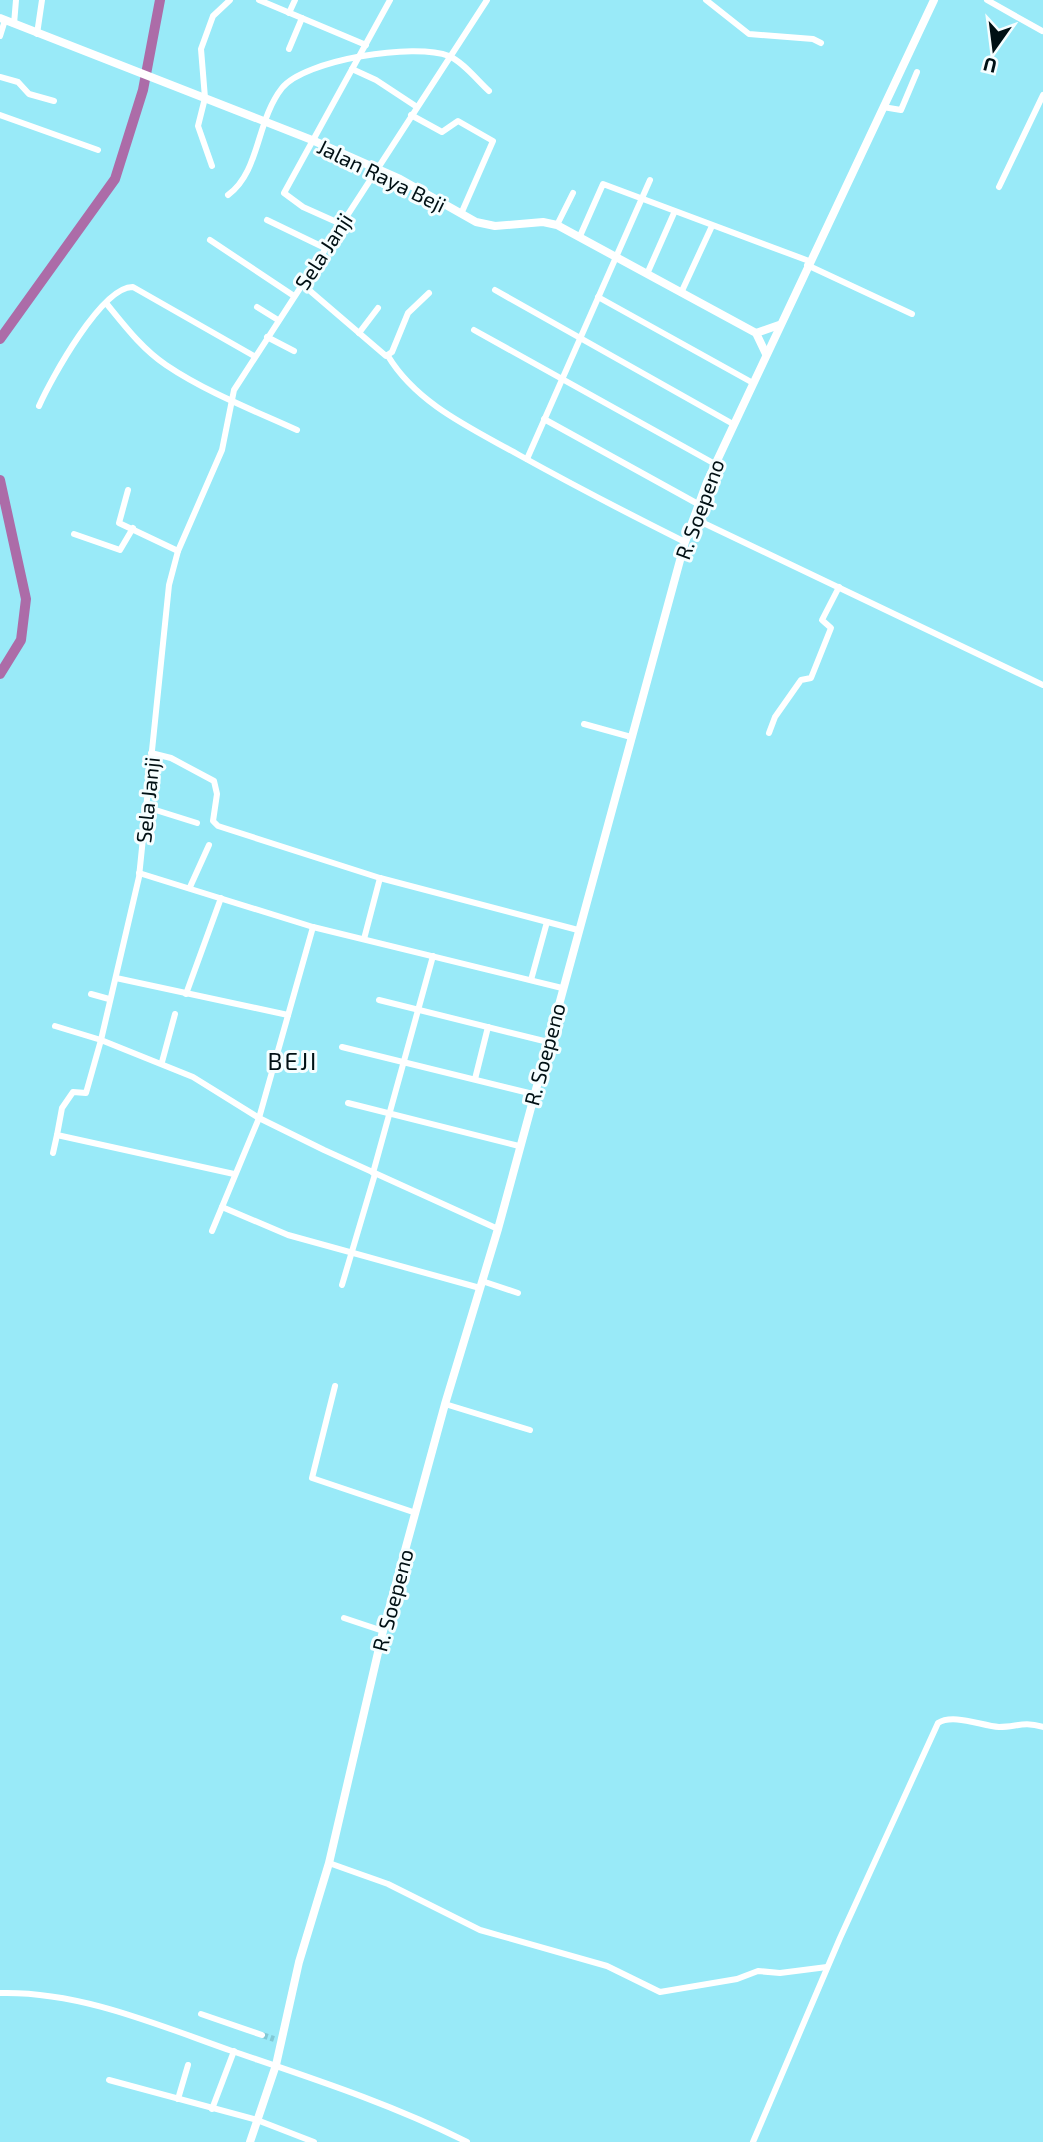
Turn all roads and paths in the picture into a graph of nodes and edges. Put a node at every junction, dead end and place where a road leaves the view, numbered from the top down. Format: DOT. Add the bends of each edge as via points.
graph roads {
  1 [pos="16,0"];
  2 [pos="42,0"];
  3 [pos="230,0"];
  4 [pos="259,0"];
  5 [pos="295,0"];
  6 [pos="390,0"];
  7 [pos="487,0"];
  8 [pos="706,0"];
  9 [pos="934,0"];
  10 [pos="987,0"];
  11 [pos="289,13"];
  12 [pos="302,18"];
  13 [pos="6,21"];
  14 [pos="1042,30"];
  15 [pos="37,34"];
  16 [pos="0,36"];
  17 [pos="821,43"];
  18 [pos="366,45"];
  19 [pos="289,49"];
  20 [pos="449,56"];
  21 [pos="356,62"];
  22 [pos="917,72"];
  23 [pos="0,77"];
  24 [pos="489,91"];
  25 [pos="1043,95"];
  26 [pos="205,98"];
  27 [pos="54,101"];
  28 [pos="417,107"];
  29 [pos="883,107"];
  30 [pos="0,115"];
  31 [pos="411,116"];
  32 [pos="263,120"];
  33 [pos="312,140"];
  34 [pos="98,150"];
  35 [pos="212,166"];
  36 [pos="376,169"];
  37 [pos="650,180"];
  38 [pos="999,187"];
  39 [pos="573,193"];
  40 [pos="228,195"];
  41 [pos="640,200"];
  42 [pos="674,213"];
  43 [pos="461,214"];
  44 [pos="267,220"];
  45 [pos="341,224"];
  46 [pos="557,225"];
  47 [pos="712,226"];
  48 [pos="580,236"];
  49 [pos="210,240"];
  50 [pos="325,248"];
  51 [pos="615,256"];
  52 [pos="808,263"];
  53 [pos="647,274"];
  54 [pos="302,284"];
  55 [pos="495,290"];
  56 [pos="429,293"];
  57 [pos="681,293"];
  58 [pos="294,296"];
  59 [pos="598,297"];
  60 [pos="106,303"];
  61 [pos="257,307"];
  62 [pos="378,308"];
  63 [pos="912,314"];
  64 [pos="278,320"];
  65 [pos="779,325"];
  66 [pos="474,330"];
  67 [pos="359,333"];
  68 [pos="756,333"];
  69 [pos="267,337"];
  70 [pos="580,339"];
  71 [pos="294,351"];
  72 [pos="766,354"];
  73 [pos="254,356"];
  74 [pos="388,356"];
  75 [pos="562,380"];
  76 [pos="753,383"];
  77 [pos="231,400"];
  78 [pos="39,406"];
  79 [pos="544,419"];
  80 [pos="733,424"];
  81 [pos="297,430"];
  82 [pos="527,459"];
  83 [pos="715,464"];
  84 [pos="128,490"];
  85 [pos="698,505"];
  86 [pos="693,518"];
  87 [pos="133,528"];
  88 [pos="74,534"];
  89 [pos="685,542"];
  90 [pos="178,551"];
  91 [pos="839,587"];
  92 [pos="1043,685"];
  93 [pos="584,724"];
  94 [pos="769,733"];
  95 [pos="631,737"];
  96 [pos="151,753"];
  97 [pos="146,807"];
  98 [pos="197,823"];
  99 [pos="209,845"];
  100 [pos="139,873"];
  101 [pos="380,878"];
  102 [pos="190,887"];
  103 [pos="220,898"];
  104 [pos="547,922"];
  105 [pos="313,927"];
  106 [pos="578,930"];
  107 [pos="364,939"];
  108 [pos="433,956"];
  109 [pos="116,978"];
  110 [pos="531,981"];
  111 [pos="562,988"];
  112 [pos="186,993"];
  113 [pos="91,994"];
  114 [pos="109,999"];
  115 [pos="379,1000"];
  116 [pos="418,1009"];
  117 [pos="175,1014"];
  118 [pos="288,1015"];
  119 [pos="55,1026"];
  120 [pos="488,1027"];
  121 [pos="101,1040"];
  122 [pos="548,1042"];
  123 [pos="342,1047"];
  124 [pos="405,1061"];
  125 [pos="162,1062"];
  126 [pos="475,1079"];
  127 [pos="533,1094"];
  128 [pos="348,1103"];
  129 [pos="390,1114"];
  130 [pos="259,1118"];
  131 [pos="57,1135"];
  132 [pos="519,1146"];
  133 [pos="53,1153"];
  134 [pos="374,1173"];
  135 [pos="234,1174"];
  136 [pos="222,1207"];
  137 [pos="498,1229"];
  138 [pos="212,1231"];
  139 [pos="352,1251"];
  140 [pos="481,1284"];
  141 [pos="342,1285"];
  142 [pos="518,1293"];
  143 [pos="335,1386"];
  144 [pos="445,1404"];
  145 [pos="530,1430"];
  146 [pos="416,1513"];
  147 [pos="344,1618"];
  148 [pos="383,1631"];
  149 [pos="1043,1727"];
  150 [pos="329,1863"];
  151 [pos="827,1967"];
  152 [pos="0,1993"];
  153 [pos="201,2014"];
  154 [pos="261,2035"];
  155 [pos="234,2051"];
  156 [pos="188,2065"];
  157 [pos="276,2065"];
  158 [pos="109,2080"];
  159 [pos="178,2099"];
  160 [pos="212,2109"];
  161 [pos="257,2120"];
  162 [pos="250,2142"];
  163 [pos="314,2142"];
  164 [pos="467,2142"];
  165 [pos="753,2142"];
  1 -- 13 [label="street"];
  2 -- 15 [label="street"];
  3 -- 26 [label="street" via="213,16 203,41 200,67"];
  4 -- 11 [label="street"];
  5 -- 11 [label="street"];
  6 -- 18 [label="street"];
  7 -- 20 [label="street, Sela Janji"];
  8 -- 17 [label="street" via="749,34"];
  9 -- 29 [label="street, R. Soepeno"];
  10 -- 14 [label="street"];
  11 -- 12 [label="street"];
  12 -- 18 [label="street"];
  12 -- 19 [label="street"];
  13 -- 15 [label="street, Jalan Raya Beji"];
  13 -- 16 [label="street"];
  15 -- 26 [label="street, Jalan Raya Beji"];
  18 -- 21 [label="street"];
  20 -- 21 [label="street" via="406,49"];
  20 -- 24 [label="street"];
  20 -- 28 [label="street, Sela Janji"];
  21 -- 28 [label="street"];
  21 -- 32 [label="street" via="291,79"];
  21 -- 33 [label="street"];
  22 -- 29 [label="street" via="901,110"];
  23 -- 27 [label="street" via="18,82 29,94"];
  25 -- 38 [label="street"];
  26 -- 32 [label="street, Jalan Raya Beji"];
  26 -- 35 [label="street" via="198,126"];
  28 -- 31 [label="street, Sela Janji"];
  29 -- 52 [label="street, R. Soepeno"];
  30 -- 34 [label="street"];
  31 -- 36 [label="street, Sela Janji"];
  31 -- 43 [label="street" via="441,132 458,121 493,140"];
  32 -- 33 [label="street, Jalan Raya Beji"];
  32 -- 40 [label="street" via="246,179"];
  33 -- 36 [label="street, Jalan Raya Beji"];
  33 -- 45 [label="street" via="284,196"];
  36 -- 43 [label="street, Jalan Raya Beji"];
  36 -- 45 [label="street, Sela Janji"];
  37 -- 41 [label="street"];
  39 -- 46 [label="street"];
  41 -- 42 [label="street"];
  41 -- 48 [label="street" via="603,184"];
  41 -- 51 [label="street"];
  42 -- 47 [label="street"];
  42 -- 53 [label="street"];
  43 -- 46 [label="street, Jalan Raya Beji" via="495,226"];
  44 -- 50 [label="street"];
  45 -- 50 [label="street, Sela Janji"];
  46 -- 48 [label="street, Jalan Raya Beji"];
  47 -- 52 [label="street"];
  47 -- 57 [label="street"];
  48 -- 51 [label="street, Jalan Raya Beji"];
  49 -- 58 [label="street"];
  50 -- 54 [label="street, Sela Janji"];
  51 -- 53 [label="street, Jalan Raya Beji"];
  51 -- 59 [label="street"];
  52 -- 63 [label="street"];
  52 -- 65 [label="street, R. Soepeno"];
  53 -- 57 [label="street, Jalan Raya Beji"];
  54 -- 58 [label="street, Sela Janji"];
  54 -- 67 [label="street"];
  55 -- 70 [label="street"];
  56 -- 74 [label="street" via="408,313"];
  57 -- 68 [label="street, Jalan Raya Beji"];
  58 -- 64 [label="street, Sela Janji"];
  59 -- 70 [label="street"];
  59 -- 76 [label="street"];
  60 -- 73 [label="street" via="133,287"];
  60 -- 77 [label="street" via="166,365"];
  60 -- 78 [label="street" via="74,343"];
  61 -- 64 [label="street"];
  62 -- 67 [label="street"];
  64 -- 69 [label="street, Sela Janji"];
  65 -- 68 [label="street"];
  65 -- 72 [label="street, R. Soepeno"];
  66 -- 75 [label="street"];
  67 -- 74 [label="street"];
  68 -- 72 [label="street"];
  69 -- 71 [label="street"];
  69 -- 73 [label="street, Sela Janji"];
  70 -- 75 [label="street"];
  70 -- 80 [label="street"];
  72 -- 76 [label="street, R. Soepeno"];
  73 -- 77 [label="street, Sela Janji"];
  74 -- 82 [label="street" via="425,397 471,430"];
  75 -- 79 [label="street"];
  75 -- 83 [label="street"];
  76 -- 80 [label="street, R. Soepeno"];
  77 -- 81 [label="street"];
  77 -- 90 [label="street, Sela Janji" via="215,469"];
  79 -- 82 [label="street"];
  79 -- 85 [label="street"];
  80 -- 83 [label="street, R. Soepeno"];
  82 -- 89 [label="street"];
  83 -- 85 [label="street, R. Soepeno"];
  84 -- 87 [label="street" via="119,523"];
  85 -- 86 [label="street, R. Soepeno"];
  86 -- 89 [label="street, R. Soepeno"];
  86 -- 91 [label="street"];
  87 -- 88 [label="street" via="120,550"];
  87 -- 90 [label="street"];
  89 -- 95 [label="street, R. Soepeno"];
  90 -- 96 [label="street, Sela Janji" via="164,610"];
  91 -- 92 [label="street"];
  91 -- 94 [label="street" via="822,620 831,628 811,678 801,680"];
  93 -- 95 [label="street"];
  95 -- 106 [label="street, R. Soepeno"];
  96 -- 97 [label="street, Sela Janji"];
  96 -- 101 [label="street" via="171,758 214,781 213,821 218,826"];
  97 -- 98 [label="street"];
  97 -- 100 [label="street, Sela Janji"];
  99 -- 102 [label="street"];
  100 -- 102 [label="street"];
  100 -- 109 [label="street, Sela Janji"];
  101 -- 104 [label="street"];
  101 -- 107 [label="street"];
  102 -- 103 [label="street"];
  103 -- 105 [label="street"];
  103 -- 112 [label="street"];
  104 -- 106 [label="street"];
  104 -- 110 [label="street"];
  105 -- 107 [label="street"];
  105 -- 118 [label="street"];
  106 -- 111 [label="street, R. Soepeno"];
  107 -- 108 [label="street"];
  108 -- 110 [label="street"];
  108 -- 116 [label="street"];
  109 -- 112 [label="street"];
  109 -- 114 [label="street, Sela Janji"];
  110 -- 111 [label="street"];
  111 -- 122 [label="street, R. Soepeno"];
  112 -- 118 [label="street"];
  113 -- 114 [label="street"];
  114 -- 121 [label="street, Sela Janji"];
  115 -- 116 [label="street"];
  116 -- 120 [label="street"];
  116 -- 124 [label="street"];
  117 -- 125 [label="street"];
  118 -- 130 [label="street"];
  119 -- 121 [label="street"];
  120 -- 122 [label="street"];
  120 -- 126 [label="street"];
  121 -- 125 [label="street"];
  121 -- 131 [label="street, Sela Janji" via="86,1093 73,1092 64,1103"];
  122 -- 127 [label="street, R. Soepeno"];
  123 -- 124 [label="street"];
  124 -- 126 [label="street"];
  124 -- 129 [label="street"];
  125 -- 130 [label="street"];
  126 -- 127 [label="street"];
  127 -- 132 [label="street, R. Soepeno"];
  128 -- 129 [label="street"];
  129 -- 132 [label="street"];
  129 -- 134 [label="street"];
  130 -- 134 [label="street"];
  130 -- 135 [label="street"];
  131 -- 133 [label="street"];
  131 -- 135 [label="street"];
  132 -- 137 [label="street, R. Soepeno"];
  134 -- 137 [label="street"];
  134 -- 139 [label="street"];
  135 -- 136 [label="street"];
  136 -- 138 [label="street"];
  136 -- 139 [label="street" via="288,1235"];
  137 -- 140 [label="street, R. Soepeno"];
  139 -- 140 [label="street"];
  139 -- 141 [label="street"];
  140 -- 142 [label="street"];
  140 -- 144 [label="street, R. Soepeno"];
  143 -- 146 [label="street" via="312,1478"];
  144 -- 145 [label="street"];
  144 -- 146 [label="street, R. Soepeno"];
  146 -- 148 [label="street, R. Soepeno"];
  147 -- 148 [label="street"];
  148 -- 150 [label="street, R. Soepeno"];
  149 -- 151 [label="street" via="1024,1722 998,1727 957,1720 938,1723"];
  150 -- 151 [label="street" via="388,1884 480,1930 607,1966 660,1992 758,1971"];
  150 -- 157 [label="street, R. Soepeno" via="278,2041"];
  151 -- 165 [label="street"];
  152 -- 155 [label="street" via="57,1996"];
  153 -- 154 [label="street"];
  155 -- 157 [label="street"];
  155 -- 160 [label="street"];
  156 -- 159 [label="street"];
  157 -- 161 [label="street, R. Soepeno"];
  157 -- 164 [label="street"];
  158 -- 159 [label="street"];
  159 -- 160 [label="street"];
  160 -- 161 [label="street"];
  161 -- 162 [label="street, R. Soepeno"];
  161 -- 163 [label="street"];
}
